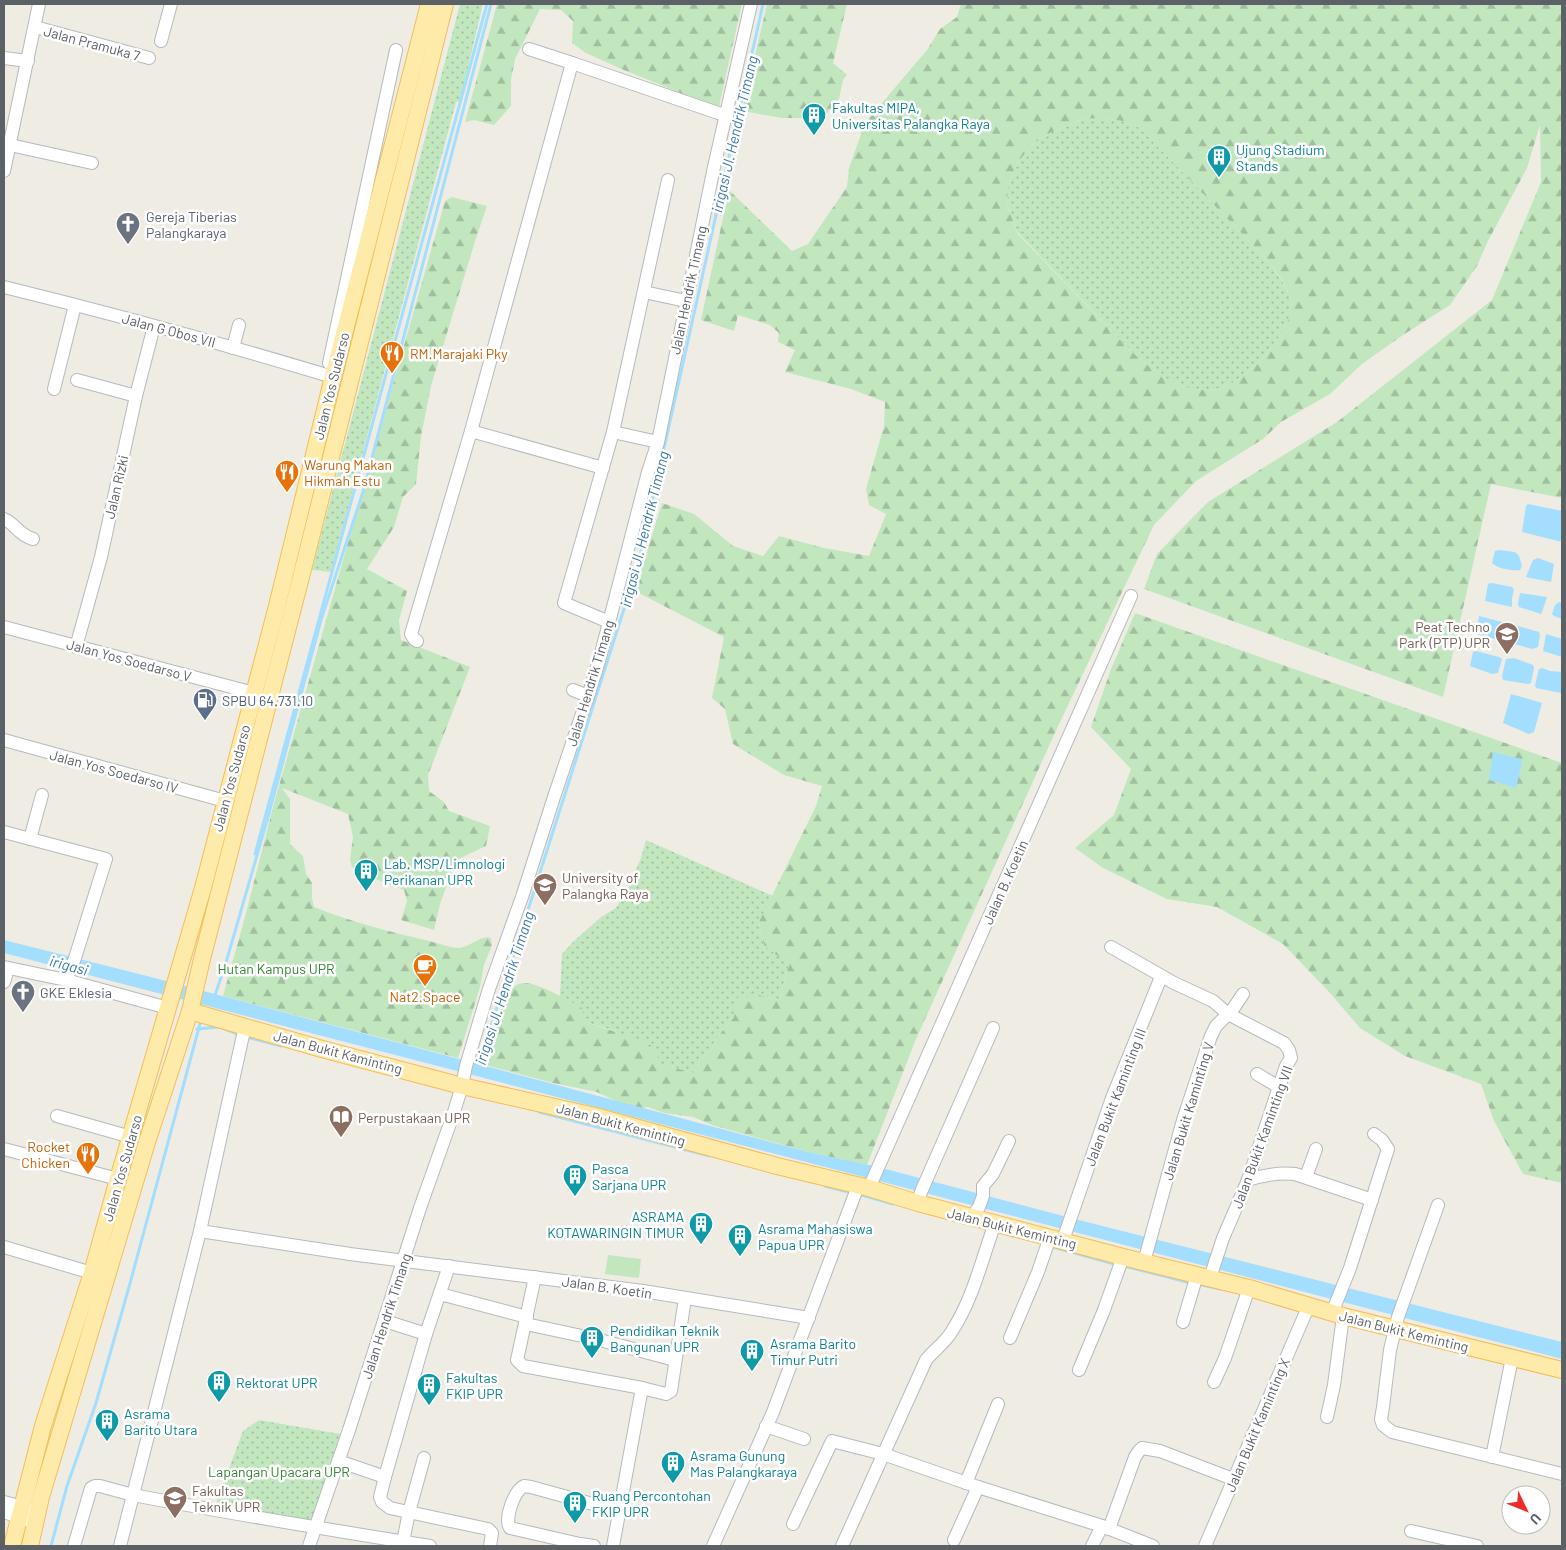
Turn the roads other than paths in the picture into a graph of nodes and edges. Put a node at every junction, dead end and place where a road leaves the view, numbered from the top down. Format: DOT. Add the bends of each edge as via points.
graph roads {
  1 [pos="39,4"];
  2 [pos="171,4"];
  3 [pos="429,4"];
  4 [pos="445,4"];
  5 [pos="751,4"];
  6 [pos="35,27"];
  7 [pos="161,41"];
  8 [pos="529,49"];
  9 [pos="396,50"];
  10 [pos="4,58"];
  11 [pos="149,58"];
  12 [pos="28,61"];
  13 [pos="572,63"];
  14 [pos="727,116"];
  15 [pos="7,151"];
  16 [pos="92,163"];
  17 [pos="4,172"];
  18 [pos="393,174"];
  19 [pos="668,180"];
  20 [pos="4,287"];
  21 [pos="644,292"];
  22 [pos="686,301"];
  23 [pos="75,305"];
  24 [pos="239,324"];
  25 [pos="154,326"];
  26 [pos="233,348"];
  27 [pos="333,377"];
  28 [pos="76,380"];
  29 [pos="54,389"];
  30 [pos="136,396"];
  31 [pos="471,432"];
  32 [pos="613,432"];
  33 [pos="658,442"];
  34 [pos="603,468"];
  35 [pos="4,519"];
  36 [pos="33,539"];
  37 [pos="285,572"];
  38 [pos="301,577"];
  39 [pos="1131,596"];
  40 [pos="277,606"];
  41 [pos="609,622"];
  42 [pos="4,627"];
  43 [pos="417,641"];
  44 [pos="76,647"];
  45 [pos="573,690"];
  46 [pos="254,693"];
  47 [pos="588,696"];
  48 [pos="4,740"];
  49 [pos="42,795"];
  50 [pos="225,802"];
  51 [pos="4,832"];
  52 [pos="30,839"];
  53 [pos="211,855"];
  54 [pos="228,859"];
  55 [pos="1111,946"];
  56 [pos="6,968"];
  57 [pos="70,969"];
  58 [pos="1161,977"];
  59 [pos="4,982"];
  60 [pos="1243,994"];
  61 [pos="169,1004"];
  62 [pos="193,1010"];
  63 [pos="1228,1014"];
  64 [pos="245,1026"];
  65 [pos="992,1028"];
  66 [pos="1257,1074"];
  67 [pos="464,1076"];
  68 [pos="1279,1087"];
  69 [pos="57,1116"];
  70 [pos="1374,1134"];
  71 [pos="139,1139"];
  72 [pos="1009,1141"];
  73 [pos="4,1149"];
  74 [pos="1316,1149"];
  75 [pos="1306,1177"];
  76 [pos="118,1179"];
  77 [pos="869,1180"];
  78 [pos="1248,1180"];
  79 [pos="920,1198"];
  80 [pos="1372,1200"];
  81 [pos="1438,1205"];
  82 [pos="978,1207"];
  83 [pos="995,1223"];
  84 [pos="200,1231"];
  85 [pos="1063,1231"];
  86 [pos="4,1247"];
  87 [pos="1145,1256"];
  88 [pos="1123,1257"];
  89 [pos="404,1261"];
  90 [pos="449,1266"];
  91 [pos="92,1273"];
  92 [pos="1206,1274"];
  93 [pos="535,1277"];
  94 [pos="1249,1288"];
  95 [pos="440,1294"];
  96 [pos="685,1298"];
  97 [pos="1308,1305"];
  98 [pos="1338,1310"];
  99 [pos="809,1318"];
  100 [pos="385,1321"];
  101 [pos="526,1321"];
  102 [pos="1183,1322"];
  103 [pos="1396,1323"];
  104 [pos="426,1334"];
  105 [pos="1010,1338"];
  106 [pos="1512,1358"];
  107 [pos="675,1360"];
  108 [pos="1079,1370"];
  109 [pos="1562,1370"];
  110 [pos="1214,1382"];
  111 [pos="642,1388"];
  112 [pos="998,1404"];
  113 [pos="1327,1417"];
  114 [pos="766,1426"];
  115 [pos="804,1440"];
  116 [pos="882,1454"];
  117 [pos="1492,1456"];
  118 [pos="424,1458"];
  119 [pos="338,1461"];
  120 [pos="1562,1474"];
  121 [pos="385,1476"];
  122 [pos="1233,1479"];
  123 [pos="972,1485"];
  124 [pos="133,1495"];
  125 [pos="4,1502"];
  126 [pos="618,1510"];
  127 [pos="15,1512"];
  128 [pos="409,1512"];
  129 [pos="37,1517"];
  130 [pos="793,1524"];
  131 [pos="315,1527"];
  132 [pos="1105,1527"];
  133 [pos="1411,1531"];
  134 [pos="538,1540"];
  135 [pos="954,1540"];
  136 [pos="403,1542"];
  137 [pos="580,1545"];
  138 [pos="12,1546"];
  139 [pos="30,1546"];
  140 [pos="74,1546"];
  141 [pos="120,1546"];
  142 [pos="309,1546"];
  143 [pos="430,1546"];
  144 [pos="490,1546"];
  145 [pos="594,1546"];
  146 [pos="612,1546"];
  147 [pos="713,1546"];
  148 [pos="842,1546"];
  149 [pos="1092,1546"];
  150 [pos="1153,1546"];
  151 [pos="1205,1546"];
  152 [pos="1477,1546"];
  1 -- 6 [label="street"];
  2 -- 7 [label="street"];
  3 -- 18 [label="main road, Jalan Yos Sudarso"];
  4 -- 18 [label="main road, Jalan Yos Sudarso"];
  5 -- 14 [label="street, Jalan Hendrik Timang"];
  6 -- 11 [label="street, Jalan Pramuka 7"];
  6 -- 12 [label="street"];
  8 -- 13 [label="street"];
  9 -- 40 [label="street"];
  10 -- 12 [label="street"];
  12 -- 15 [label="street"];
  13 -- 14 [label="street"];
  13 -- 31 [label="street"];
  14 -- 22 [label="street, Jalan Hendrik Timang"];
  15 -- 16 [label="street"];
  15 -- 17 [label="street"];
  18 -- 27 [label="main road, Jalan Yos Sudarso"];
  18 -- 38 [label="main road, Jalan Yos Sudarso"];
  19 -- 21 [label="street"];
  20 -- 23 [label="street, Jalan G Obos VII"];
  21 -- 22 [label="street"];
  21 -- 32 [label="street"];
  22 -- 33 [label="street, Jalan Hendrik Timang"];
  23 -- 25 [label="street, Jalan G Obos VII"];
  23 -- 29 [label="street"];
  24 -- 26 [label="street"];
  25 -- 26 [label="street, Jalan G Obos VII"];
  25 -- 30 [label="street, Jalan Rizki"];
  26 -- 27 [label="street, Jalan G Obos VII"];
  27 -- 37 [label="main road, Jalan Yos Sudarso"];
  28 -- 30 [label="street"];
  30 -- 44 [label="street, Jalan Rizki" via="101,557"];
  31 -- 34 [label="street"];
  31 -- 43 [label="street" via="411,634"];
  32 -- 33 [label="street"];
  32 -- 34 [label="street"];
  33 -- 41 [label="street, Jalan Hendrik Timang"];
  34 -- 41 [label="street" via="564,603"];
  35 -- 36 [label="street"];
  37 -- 38 [label="main road"];
  37 -- 40 [label="main road, Jalan Yos Sudarso"];
  38 -- 54 [label="main road, Jalan Yos Sudarso"];
  39 -- 77 [label="street, Jalan B. Koetin"];
  40 -- 46 [label="main road, Jalan Yos Sudarso"];
  41 -- 47 [label="street, Jalan Hendrik Timang"];
  42 -- 44 [label="street, Jalan Yos Soedarso V"];
  44 -- 46 [label="street, Jalan Yos Soedarso V"];
  45 -- 47 [label="street"];
  46 -- 50 [label="main road, Jalan Yos Sudarso"];
  47 -- 67 [label="street, Jalan Hendrik Timang" via="489,989"];
  48 -- 50 [label="street, Jalan Yos Soedarso IV"];
  49 -- 52 [label="street"];
  50 -- 53 [label="main road, Jalan Yos Sudarso"];
  51 -- 52 [label="street"];
  52 -- 57 [label="street" via="106,859"];
  53 -- 54 [label="main road"];
  53 -- 61 [label="main road, Jalan Yos Sudarso"];
  54 -- 62 [label="main road, Jalan Yos Sudarso" via="202,959"];
  55 -- 58 [label="street, Jalan Bukit Kaminting VII"];
  56 -- 57 [label="street"];
  56 -- 59 [label="street"];
  57 -- 61 [label="street"];
  58 -- 63 [label="street, Jalan Bukit Kaminting VII" via="1213,1001"];
  58 -- 85 [label="street, Jalan Bukit Kaminting III"];
  60 -- 63 [label="street, Jalan Bukit Kaminting V"];
  61 -- 71 [label="main road, Jalan Yos Sudarso"];
  62 -- 64 [label="main road, Jalan Bukit Kaminting"];
  62 -- 71 [label="main road, Jalan Yos Sudarso"];
  63 -- 68 [label="street, Jalan Bukit Kaminting VII" via="1276,1039 1289,1050 1291,1058"];
  63 -- 87 [label="street, Jalan Bukit Kaminting V" via="1211,1036 1183,1120"];
  64 -- 67 [label="main road, Jalan Bukit Kaminting" via="322,1049"];
  64 -- 84 [label="street"];
  65 -- 79 [label="street"];
  66 -- 68 [label="street"];
  67 -- 77 [label="main road, Jalan Bukit Keminting" via="596,1116"];
  67 -- 89 [label="street, Jalan Hendrik Timang"];
  68 -- 78 [label="street, Jalan Bukit Kaminting VII"];
  69 -- 71 [label="street"];
  70 -- 80 [label="street" via="1388,1149"];
  71 -- 76 [label="main road, Jalan Yos Sudarso"];
  71 -- 129 [label="main road, Jalan Yos Sudarso"];
  72 -- 82 [label="street" via="984,1186"];
  73 -- 76 [label="street"];
  74 -- 75 [label="street"];
  75 -- 78 [label="street" via="1282,1172"];
  75 -- 80 [label="street"];
  76 -- 91 [label="main road, Jalan Yos Sudarso"];
  77 -- 79 [label="main road, Jalan Bukit Keminting"];
  77 -- 99 [label="street, Jalan B. Koetin"];
  78 -- 92 [label="street, Jalan Bukit Kaminting VII"];
  79 -- 82 [label="main road, Jalan Bukit Keminting"];
  80 -- 98 [label="street" via="1342,1286"];
  81 -- 103 [label="street"];
  82 -- 83 [label="main road, Jalan Bukit Keminting"];
  83 -- 85 [label="main road, Jalan Bukit Keminting"];
  83 -- 116 [label="street" via="959,1319 951,1334 926,1360"];
  84 -- 89 [label="street, Jalan B. Koetin"];
  84 -- 124 [label="street"];
  85 -- 88 [label="main road, Jalan Bukit Keminting"];
  85 -- 105 [label="street, Jalan Bukit Kaminting III" via="1038,1272"];
  86 -- 91 [label="street"];
  87 -- 88 [label="main road, Jalan Bukit Keminting"];
  87 -- 92 [label="main road, Jalan Bukit Keminting"];
  88 -- 108 [label="street"];
  89 -- 90 [label="street, Jalan B. Koetin"];
  89 -- 100 [label="street, Jalan Hendrik Timang"];
  90 -- 93 [label="street, Jalan B. Koetin"];
  90 -- 95 [label="street"];
  91 -- 127 [label="main road, Jalan Yos Sudarso"];
  92 -- 94 [label="main road, Jalan Bukit Keminting"];
  92 -- 102 [label="street, Jalan Bukit Kaminting VII"];
  93 -- 96 [label="street, Jalan B. Koetin"];
  93 -- 101 [label="street"];
  94 -- 97 [label="main road, Jalan Bukit Keminting"];
  94 -- 110 [label="street"];
  95 -- 101 [label="street"];
  95 -- 104 [label="street"];
  96 -- 99 [label="street, Jalan B. Koetin"];
  96 -- 107 [label="street"];
  97 -- 98 [label="main road, Jalan Bukit Keminting"];
  97 -- 122 [label="street, Jalan Bukit Kaminting X"];
  98 -- 103 [label="main road, Jalan Bukit Keminting"];
  98 -- 113 [label="street" via="1333,1391"];
  99 -- 114 [label="street, Jalan B. Koetin"];
  100 -- 104 [label="street"];
  100 -- 119 [label="street, Jalan Hendrik Timang"];
  101 -- 107 [label="street"];
  101 -- 111 [label="street" via="517,1360 523,1366"];
  103 -- 106 [label="main road, Jalan Bukit Keminting"];
  103 -- 117 [label="street" via="1383,1425 1392,1432"];
  104 -- 121 [label="street"];
  106 -- 109 [label="main road, Jalan Bukit Keminting"];
  106 -- 117 [label="street"];
  107 -- 111 [label="street" via="669,1393"];
  111 -- 126 [label="street"];
  112 -- 123 [label="street"];
  114 -- 115 [label="street"];
  114 -- 147 [label="street, Jalan B. Koetin"];
  116 -- 123 [label="street"];
  116 -- 130 [label="street" via="832,1441"];
  116 -- 148 [label="street"];
  117 -- 120 [label="street"];
  118 -- 128 [label="street"];
  119 -- 121 [label="street"];
  119 -- 131 [label="street, Jalan Hendrik Timang"];
  121 -- 128 [label="street" via="380,1497 382,1502 390,1508"];
  122 -- 132 [label="street" via="1160,1451 1142,1448 1135,1457"];
  122 -- 151 [label="street, Jalan Bukit Kaminting X"];
  123 -- 132 [label="street"];
  123 -- 135 [label="street"];
  124 -- 131 [label="street"];
  124 -- 140 [label="street" via="100,1486 91,1488"];
  124 -- 141 [label="street"];
  125 -- 127 [label="street"];
  126 -- 134 [label="street" via="524,1486 516,1493 508,1525"];
  126 -- 146 [label="street"];
  127 -- 129 [label="street"];
  127 -- 138 [label="main road, Jalan Yos Sudarso"];
  128 -- 136 [label="street"];
  128 -- 144 [label="street" via="488,1529 492,1533"];
  129 -- 139 [label="main road, Jalan Yos Sudarso"];
  131 -- 136 [label="street"];
  131 -- 142 [label="street, Jalan Hendrik Timang"];
  132 -- 149 [label="street"];
  132 -- 150 [label="street"];
  133 -- 152 [label="street"];
  134 -- 137 [label="street"];
  136 -- 143 [label="street"];
  137 -- 145 [label="street"];
}
